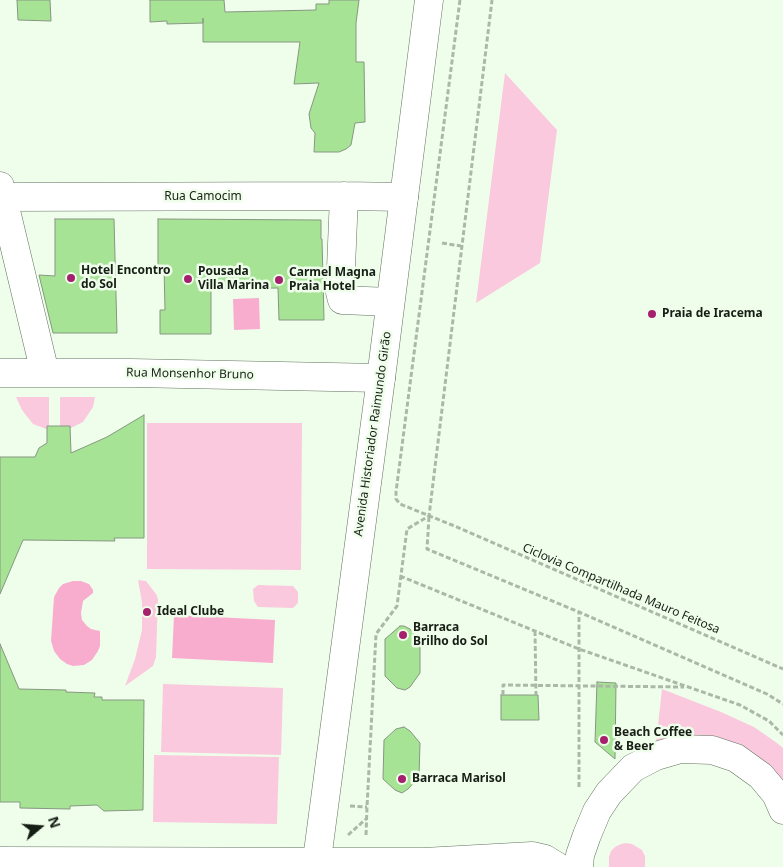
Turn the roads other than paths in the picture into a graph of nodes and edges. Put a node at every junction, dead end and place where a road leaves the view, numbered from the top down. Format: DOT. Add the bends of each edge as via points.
graph roads {
  1 [pos="429,0"];
  2 [pos="1,192"];
  3 [pos="344,196"];
  4 [pos="404,197"];
  5 [pos="390,302"];
  6 [pos="0,373"];
  7 [pos="45,373"];
  8 [pos="381,378"];
  9 [pos="783,810"];
  10 [pos="0,862"];
  11 [pos="317,864"];
  12 [pos="558,867"];
  13 [pos="579,867"];
  1 -- 4 [label="main road, Avenida Historiador Raimundo Girão"];
  2 -- 3 [label="main road, Rua Camocim"];
  2 -- 7 [label="main road"];
  3 -- 4 [label="main road, Rua Camocim"];
  3 -- 5 [label="main road" via="342,300"];
  4 -- 5 [label="main road, Avenida Historiador Raimundo Girão"];
  5 -- 8 [label="main road, Avenida Historiador Raimundo Girão"];
  6 -- 7 [label="main road, Rua Monsenhor Bruno"];
  7 -- 8 [label="main road, Rua Monsenhor Bruno"];
  8 -- 11 [label="main road, Avenida Historiador Raimundo Girão"];
  9 -- 13 [label="main road" via="776,794 761,776 736,758 712,750 680,749 656,756 633,768 609,793 587,835"];
  10 -- 11 [label="main road"];
  11 -- 12 [label="main road" via="532,856"];
}
